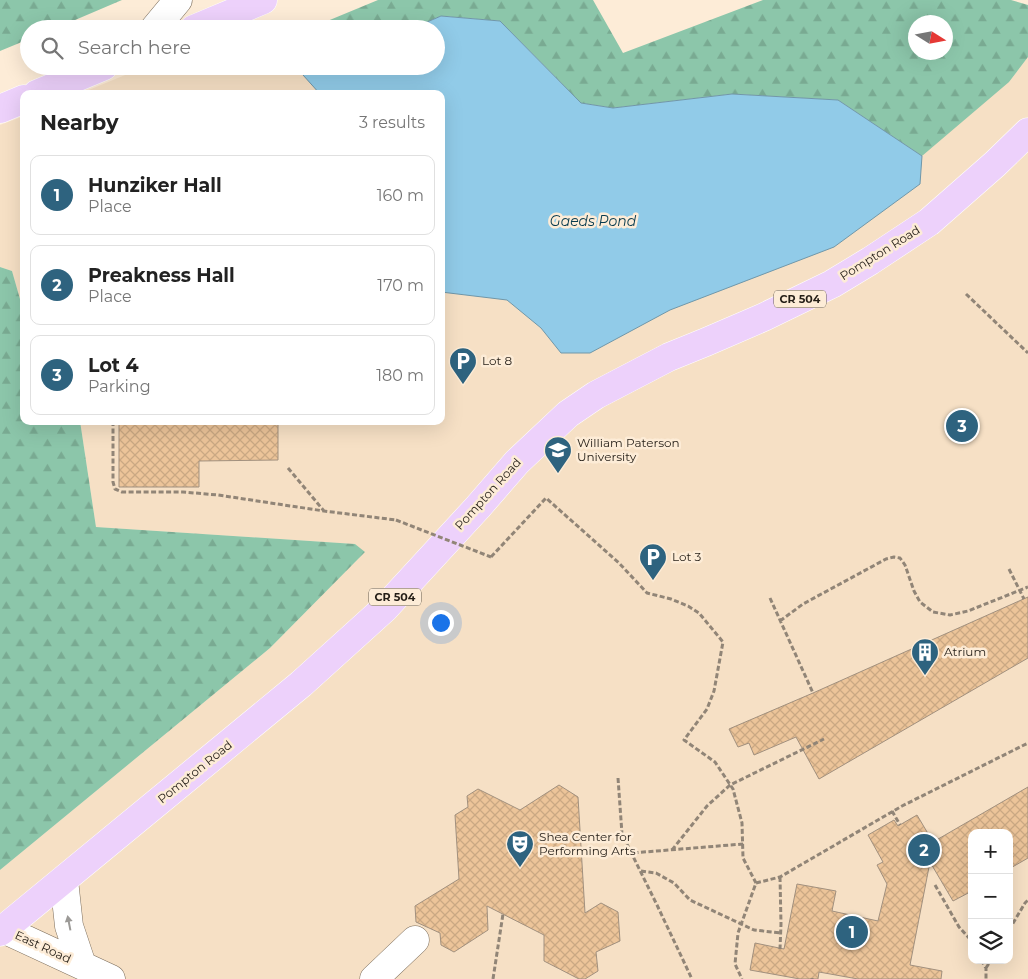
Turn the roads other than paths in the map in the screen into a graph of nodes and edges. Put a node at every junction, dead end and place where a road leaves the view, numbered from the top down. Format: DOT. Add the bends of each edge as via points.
graph roads {
  1 [pos="178,0"];
  2 [pos="264,0"];
  3 [pos="161,20"];
  4 [pos="216,20"];
  5 [pos="82,75"];
  6 [pos="47,90"];
  7 [pos="20,101"];
  8 [pos="0,109"];
  9 [pos="1028,132"];
  10 [pos="64,880"];
  11 [pos="2,931"];
  12 [pos="415,940"];
  13 [pos="82,965"];
  14 [pos="110,979"];
  15 [pos="374,979"];
  1 -- 3 [label="street"];
  2 -- 4 [label="main road"];
  5 -- 6 [label="main road"];
  7 -- 8 [label="main road"];
  9 -- 10 [label="main road, Pompton Road / CR 504" via="929,222 870,261 780,309 669,357 596,395 568,414 517,462 385,608 301,684"];
  10 -- 11 [label="main road, Pompton Road / CR 504"];
  13 -- 10 [label="street, East Road, one-way" via="69,926"];
  11 -- 13 [label="street, East Road"];
  12 -- 15 [label="street"];
  13 -- 14 [label="street, East Road"];
}
